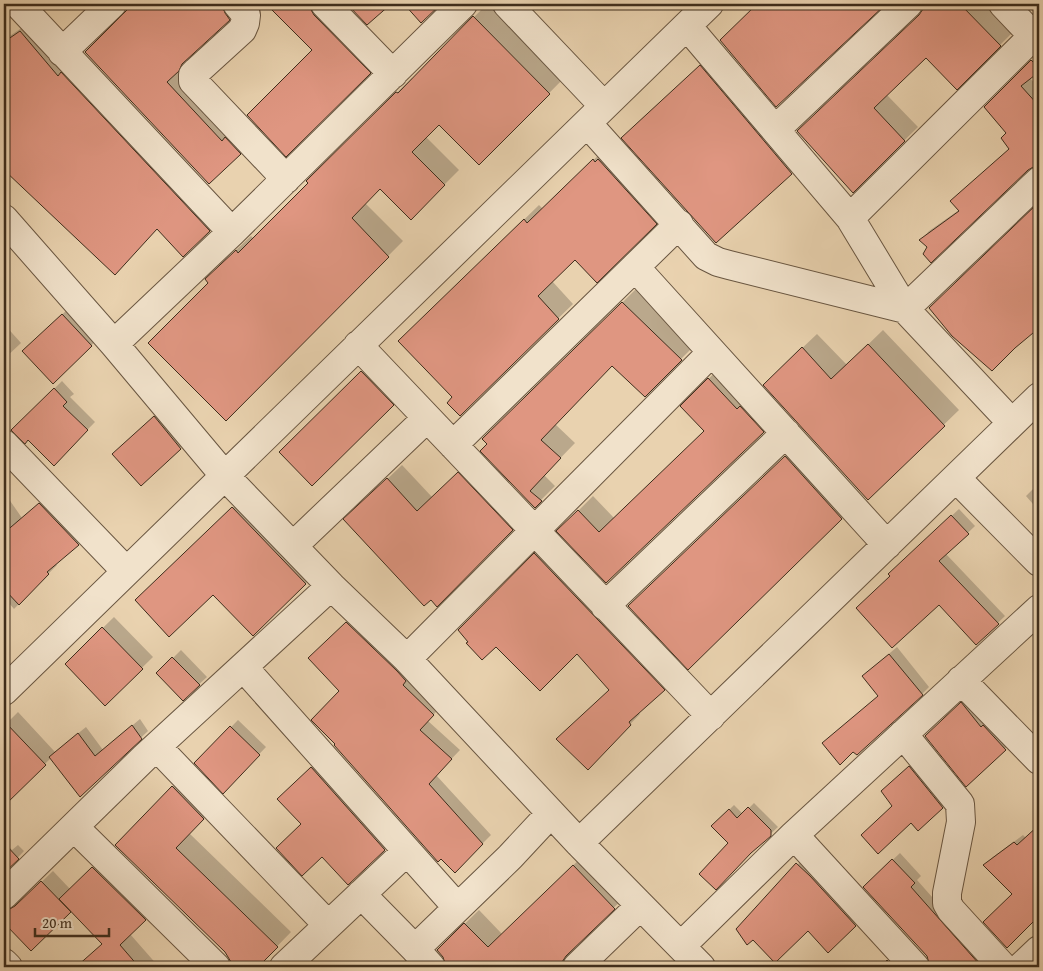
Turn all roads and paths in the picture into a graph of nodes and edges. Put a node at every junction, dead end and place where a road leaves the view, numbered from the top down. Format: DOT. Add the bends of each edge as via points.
graph roads {
  1 [pos="12,4"];
  2 [pos="18,4"];
  3 [pos="112,4"];
  4 [pos="237,4"];
  5 [pos="325,4"];
  6 [pos="464,4"];
  7 [pos="507,4"];
  8 [pos="710,4"];
  9 [pos="908,4"];
  10 [pos="1002,4"];
  11 [pos="4,12"];
  12 [pos="687,26"];
  13 [pos="1036,39"];
  14 [pos="62,52"];
  15 [pos="393,74"];
  16 [pos="595,115"];
  17 [pos="776,129"];
  18 [pos="286,179"];
  19 [pos="1039,181"];
  20 [pos="850,218"];
  21 [pos="4,219"];
  22 [pos="679,224"];
  23 [pos="232,232"];
  24 [pos="635,267"];
  25 [pos="905,309"];
  26 [pos="114,344"];
  27 [pos="358,345"];
  28 [pos="712,352"];
  29 [pos="1039,397"];
  30 [pos="427,418"];
  31 [pos="1012,423"];
  32 [pos="786,433"];
  33 [pos="453,445"];
  34 [pos="9,460"];
  35 [pos="224,475"];
  36 [pos="956,478"];
  37 [pos="534,530"];
  38 [pos="887,545"];
  39 [pos="293,546"];
  40 [pos="1039,562"];
  41 [pos="126,571"];
  42 [pos="331,586"];
  43 [pos="605,606"];
  44 [pos="1039,610"];
  45 [pos="407,659"];
  46 [pos="243,667"];
  47 [pos="961,680"];
  48 [pos="4,691"];
  49 [pos="710,716"];
  50 [pos="903,734"];
  51 [pos="156,747"];
  52 [pos="1039,760"];
  53 [pos="551,813"];
  54 [pos="74,827"];
  55 [pos="794,835"];
  56 [pos="580,843"];
  57 [pos="407,851"];
  58 [pos="361,894"];
  59 [pos="4,895"];
  60 [pos="640,906"];
  61 [pos="457,907"];
  62 [pos="328,925"];
  63 [pos="681,946"];
  64 [pos="1039,950"];
  65 [pos="423,958"];
  66 [pos="4,963"];
  67 [pos="8,967"];
  68 [pos="216,967"];
  69 [pos="284,967"];
  70 [pos="577,967"];
  71 [pos="701,967"];
  72 [pos="915,967"];
  73 [pos="1003,967"];
  74 [pos="1022,967"];
  1 -- 11 [label="street"];
  2 -- 14 [label="street"];
  3 -- 14 [label="street"];
  4 -- 18 [label="street" via="246,15 242,30 193,75 193,81"];
  5 -- 15 [label="street"];
  6 -- 15 [label="street"];
  7 -- 16 [label="street"];
  8 -- 12 [label="street"];
  9 -- 17 [label="street"];
  10 -- 13 [label="street"];
  12 -- 16 [label="street"];
  12 -- 17 [label="street"];
  13 -- 20 [label="street"];
  14 -- 23 [label="street"];
  15 -- 18 [label="street"];
  16 -- 22 [label="street"];
  16 -- 27 [label="street"];
  17 -- 20 [label="street"];
  18 -- 23 [label="street"];
  19 -- 25 [label="street"];
  20 -- 25 [label="street"];
  21 -- 26 [label="street"];
  22 -- 24 [label="street"];
  22 -- 25 [label="street" via="706,256 718,262"];
  23 -- 26 [label="street"];
  24 -- 28 [label="street"];
  24 -- 33 [label="street"];
  25 -- 31 [label="street"];
  26 -- 35 [label="street"];
  27 -- 30 [label="street"];
  27 -- 35 [label="street"];
  28 -- 32 [label="street"];
  28 -- 37 [label="street"];
  29 -- 31 [label="street"];
  30 -- 33 [label="street"];
  30 -- 39 [label="street"];
  31 -- 36 [label="street"];
  32 -- 38 [label="street"];
  32 -- 43 [label="street"];
  33 -- 37 [label="street"];
  34 -- 41 [label="street"];
  35 -- 39 [label="street"];
  35 -- 41 [label="street"];
  36 -- 38 [label="street"];
  36 -- 40 [label="street"];
  37 -- 43 [label="street"];
  37 -- 45 [label="street"];
  38 -- 49 [label="street"];
  39 -- 42 [label="street"];
  41 -- 48 [label="street"];
  42 -- 45 [label="street"];
  42 -- 46 [label="street"];
  43 -- 49 [label="street"];
  44 -- 47 [label="street"];
  45 -- 53 [label="street"];
  46 -- 51 [label="street"];
  46 -- 57 [label="street"];
  47 -- 50 [label="street"];
  47 -- 52 [label="street"];
  49 -- 56 [label="street"];
  50 -- 55 [label="street"];
  50 -- 73 [label="street" via="960,804 961,822 947,903"];
  51 -- 54 [label="street"];
  51 -- 62 [label="street"];
  53 -- 56 [label="street"];
  53 -- 61 [label="street"];
  54 -- 59 [label="street"];
  54 -- 68 [label="street"];
  55 -- 63 [label="street"];
  55 -- 72 [label="street"];
  56 -- 60 [label="street"];
  57 -- 58 [label="street"];
  57 -- 61 [label="street"];
  58 -- 62 [label="street"];
  58 -- 65 [label="street"];
  60 -- 63 [label="street"];
  60 -- 70 [label="street"];
  61 -- 65 [label="street"];
  62 -- 69 [label="street"];
  63 -- 71 [label="street"];
  64 -- 74 [label="street"];
  66 -- 67 [label="street"];
}
